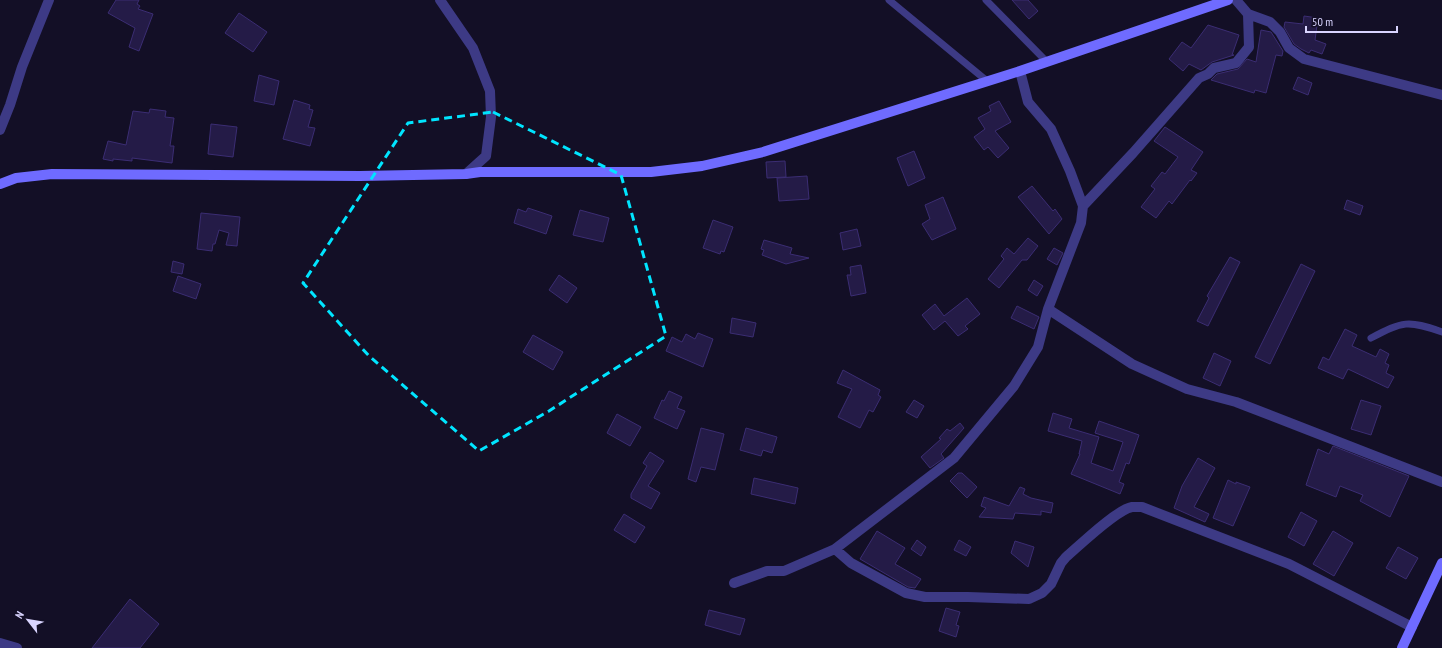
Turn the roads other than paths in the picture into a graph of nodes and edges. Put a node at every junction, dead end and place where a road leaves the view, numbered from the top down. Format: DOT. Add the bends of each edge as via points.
graph roads {
  1 [pos="49,0"];
  2 [pos="440,0"];
  3 [pos="889,0"];
  4 [pos="986,0"];
  5 [pos="1228,0"];
  6 [pos="1236,0"];
  7 [pos="1248,14"];
  8 [pos="1047,62"];
  9 [pos="1020,72"];
  10 [pos="987,81"];
  11 [pos="1442,95"];
  12 [pos="0,130"];
  13 [pos="466,174"];
  14 [pos="0,184"];
  15 [pos="1083,206"];
  16 [pos="1048,309"];
  17 [pos="1442,332"];
  18 [pos="1371,338"];
  19 [pos="1442,482"];
  20 [pos="835,549"];
  21 [pos="1442,563"];
  22 [pos="734,583"];
  23 [pos="1412,627"];
  24 [pos="0,643"];
  25 [pos="17,648"];
  26 [pos="1402,648"];
  1 -- 12 [label="street"];
  2 -- 13 [label="street" via="473,48 490,91 491,117 486,156"];
  3 -- 10 [label="lane"];
  4 -- 8 [label="lane"];
  5 -- 8 [label="street"];
  6 -- 7 [label="street"];
  7 -- 11 [label="street" via="1270,22 1280,32 1289,48 1304,59"];
  7 -- 15 [label="street" via="1249,47 1236,63 1214,68 1199,78"];
  8 -- 9 [label="street"];
  9 -- 10 [label="street"];
  9 -- 15 [label="street" via="1028,102 1052,129"];
  10 -- 13 [label="street" via="763,152 702,166 651,172"];
  13 -- 14 [label="street" via="52,174 16,178"];
  15 -- 16 [label="street" via="1081,223"];
  16 -- 19 [label="street" via="1132,364 1187,389 1236,402"];
  16 -- 20 [label="street" via="1038,347 1014,386 954,458"];
  17 -- 18 [label="lane" via="1416,323 1394,326"];
  20 -- 22 [label="street" via="784,571 767,571"];
  20 -- 23 [label="street" via="851,563 906,593 925,597 1029,599 1042,593 1052,584 1066,557 1106,524 1132,507 1142,507 1289,564"];
  21 -- 23 [label="street"];
  23 -- 26 [label="street"];
  24 -- 25 [label="street"];
}
